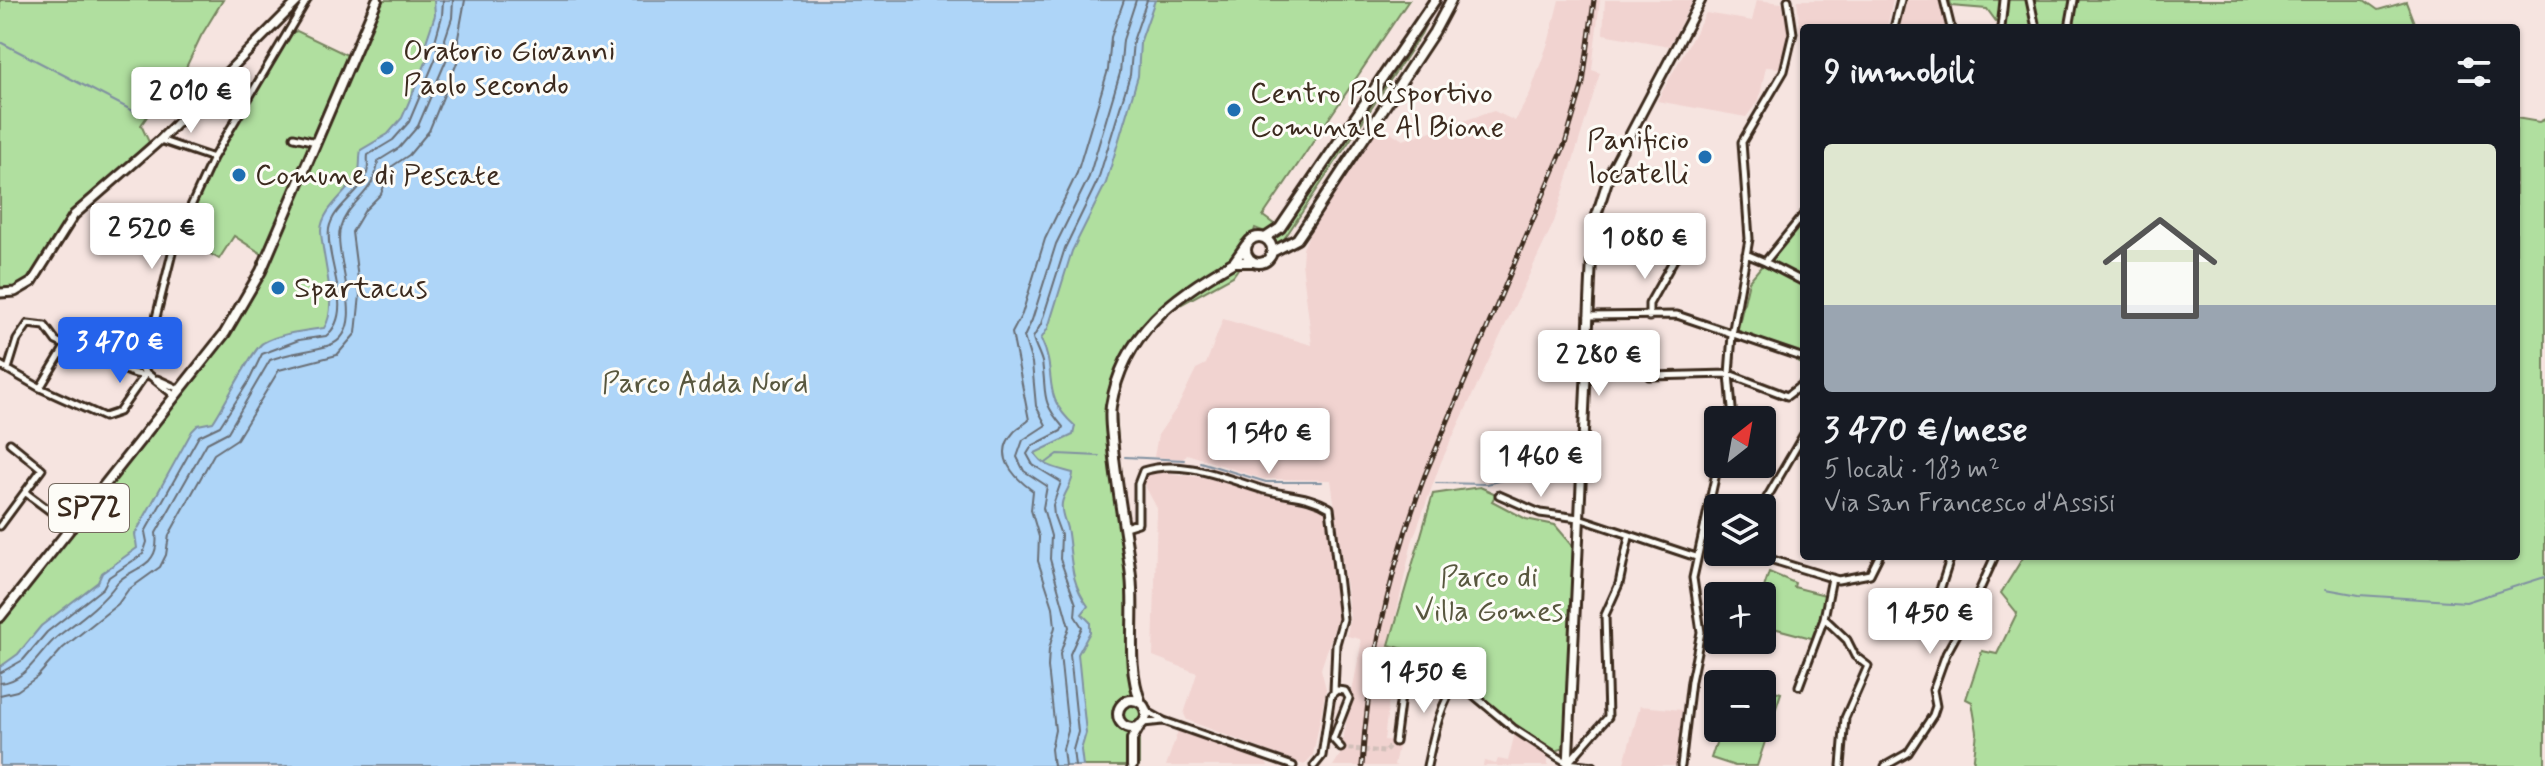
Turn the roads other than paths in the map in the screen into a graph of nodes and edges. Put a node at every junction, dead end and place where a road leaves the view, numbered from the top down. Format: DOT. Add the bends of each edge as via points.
graph roads {
  1 [pos="299,0"];
  2 [pos="307,0"];
  3 [pos="377,0"];
  4 [pos="1435,0"];
  5 [pos="1451,0"];
  6 [pos="1702,0"];
  7 [pos="1788,0"];
  8 [pos="1901,0"];
  9 [pos="1944,0"];
  10 [pos="2004,0"];
  11 [pos="2030,0"];
  12 [pos="2074,0"];
  13 [pos="1895,24"];
  14 [pos="1950,24"];
  15 [pos="2001,24"];
  16 [pos="2035,24"];
  17 [pos="2070,24"];
  18 [pos="294,137"];
  19 [pos="160,140"];
  20 [pos="317,142"];
  21 [pos="213,158"];
  22 [pos="1800,219"];
  23 [pos="1265,238"];
  24 [pos="1246,244"];
  25 [pos="1272,252"];
  26 [pos="1746,254"];
  27 [pos="1676,256"];
  28 [pos="1234,262"];
  29 [pos="1253,262"];
  30 [pos="1765,262"];
  31 [pos="1800,280"];
  32 [pos="0,293"];
  33 [pos="1587,316"];
  34 [pos="1649,317"];
  35 [pos="1732,335"];
  36 [pos="69,347"];
  37 [pos="1800,357"];
  38 [pos="0,365"];
  39 [pos="8,369"];
  40 [pos="1729,374"];
  41 [pos="147,376"];
  42 [pos="1649,376"];
  43 [pos="1800,386"];
  44 [pos="40,388"];
  45 [pos="178,393"];
  46 [pos="1732,406"];
  47 [pos="1800,441"];
  48 [pos="10,443"];
  49 [pos="1715,478"];
  50 [pos="26,493"];
  51 [pos="1769,494"];
  52 [pos="1499,495"];
  53 [pos="1579,518"];
  54 [pos="0,526"];
  55 [pos="1124,527"];
  56 [pos="73,528"];
  57 [pos="1629,537"];
  58 [pos="1702,537"];
  59 [pos="1696,557"];
  60 [pos="1877,560"];
  61 [pos="1950,560"];
  62 [pos="1993,560"];
  63 [pos="1776,561"];
  64 [pos="1832,578"];
  65 [pos="0,617"];
  66 [pos="1824,618"];
  67 [pos="1960,625"];
  68 [pos="1132,680"];
  69 [pos="1458,680"];
  70 [pos="1799,686"];
  71 [pos="1334,692"];
  72 [pos="1124,703"];
  73 [pos="1144,707"];
  74 [pos="1164,721"];
  75 [pos="1123,724"];
  76 [pos="1141,724"];
  77 [pos="1132,739"];
  78 [pos="1395,742"];
  79 [pos="1341,748"];
  80 [pos="1277,764"];
  81 [pos="1568,765"];
  82 [pos="1132,766"];
  83 [pos="1293,766"];
  84 [pos="1314,766"];
  85 [pos="1427,766"];
  86 [pos="1593,766"];
  87 [pos="1681,766"];
  88 [pos="1841,766"];
  89 [pos="1885,766"];
  1 -- 19 [label="main road"];
  2 -- 21 [label="street"];
  3 -- 20 [label="main road, SP72"];
  4 -- 23 [label="main road" via="1280,228"];
  5 -- 25 [label="main road" via="1297,239"];
  6 -- 33 [label="main road" via="1603,191 1591,239"];
  7 -- 26 [label="street" via="1793,33 1784,71 1742,142"];
  8 -- 13 [label="street"];
  9 -- 14 [label="street"];
  10 -- 15 [label="street"];
  11 -- 16 [label="street"];
  12 -- 17 [label="street"];
  18 -- 20 [label="street"];
  19 -- 21 [label="street"];
  19 -- 32 [label="main road" via="74,215 32,282"];
  20 -- 45 [label="main road, SP72" via="244,303"];
  21 -- 41 [label="street" via="175,241 143,369"];
  22 -- 30 [label="street"];
  23 -- 24 [label="main road" via="1256,236"];
  23 -- 25 [label="main road"];
  24 -- 28 [label="main road"];
  24 -- 29 [label="main road"];
  25 -- 29 [label="main road" via="1266,261"];
  26 -- 30 [label="street"];
  26 -- 35 [label="street"];
  27 -- 34 [label="street" via="1649,304"];
  28 -- 29 [label="main road"];
  28 -- 55 [label="main road" via="1172,300 1151,321 1119,375 1111,408"];
  30 -- 31 [label="street"];
  33 -- 34 [label="street"];
  33 -- 53 [label="main road"];
  34 -- 35 [label="street" via="1677,315"];
  35 -- 37 [label="street"];
  35 -- 40 [label="street"];
  36 -- 39 [label="street" via="56,341 45,326 28,324"];
  36 -- 41 [label="street"];
  36 -- 44 [label="street"];
  38 -- 39 [label="street"];
  39 -- 44 [label="street"];
  40 -- 42 [label="street"];
  40 -- 43 [label="street" via="1787,396"];
  40 -- 46 [label="street"];
  41 -- 44 [label="street" via="108,417"];
  41 -- 45 [label="street"];
  45 -- 56 [label="main road, SP72"];
  47 -- 51 [label="street"];
  48 -- 50 [label="street" via="42,469"];
  49 -- 58 [label="street"];
  50 -- 54 [label="street"];
  50 -- 56 [label="street"];
  52 -- 53 [label="street" via="1540,513"];
  53 -- 57 [label="street"];
  53 -- 81 [label="main road"];
  55 -- 68 [label="main road" via="1131,580"];
  55 -- 71 [label="street" via="1138,523 1138,484 1143,471 1156,467 1185,468 1314,498 1330,508 1343,619"];
  56 -- 65 [label="main road, SP72"];
  57 -- 59 [label="street"];
  57 -- 81 [label="street" via="1619,584 1605,615 1608,717"];
  58 -- 59 [label="street"];
  59 -- 87 [label="street" via="1693,578 1701,632"];
  60 -- 64 [label="street" via="1870,574"];
  61 -- 67 [label="street" via="1936,602"];
  62 -- 67 [label="street"];
  63 -- 64 [label="street"];
  64 -- 66 [label="street"];
  66 -- 70 [label="street"];
  66 -- 88 [label="street" via="1868,666 1845,718"];
  67 -- 89 [label="street" via="1933,690 1933,715 1908,753"];
  68 -- 72 [label="main road"];
  68 -- 73 [label="main road"];
  69 -- 78 [label="street" via="1413,657 1403,680"];
  69 -- 81 [label="street" via="1513,728"];
  69 -- 85 [label="street" via="1439,716"];
  71 -- 79 [label="street" via="1341,690 1349,698 1333,739"];
  71 -- 84 [label="street" via="1322,756"];
  72 -- 73 [label="main road" via="1133,700"];
  72 -- 75 [label="main road" via="1119,716"];
  73 -- 74 [label="street"];
  73 -- 76 [label="main road"];
  74 -- 76 [label="street"];
  74 -- 80 [label="street"];
  75 -- 76 [label="main road"];
  75 -- 77 [label="main road"];
  76 -- 77 [label="main road"];
  77 -- 82 [label="main road"];
  80 -- 83 [label="street"];
  81 -- 86 [label="street"];
}
